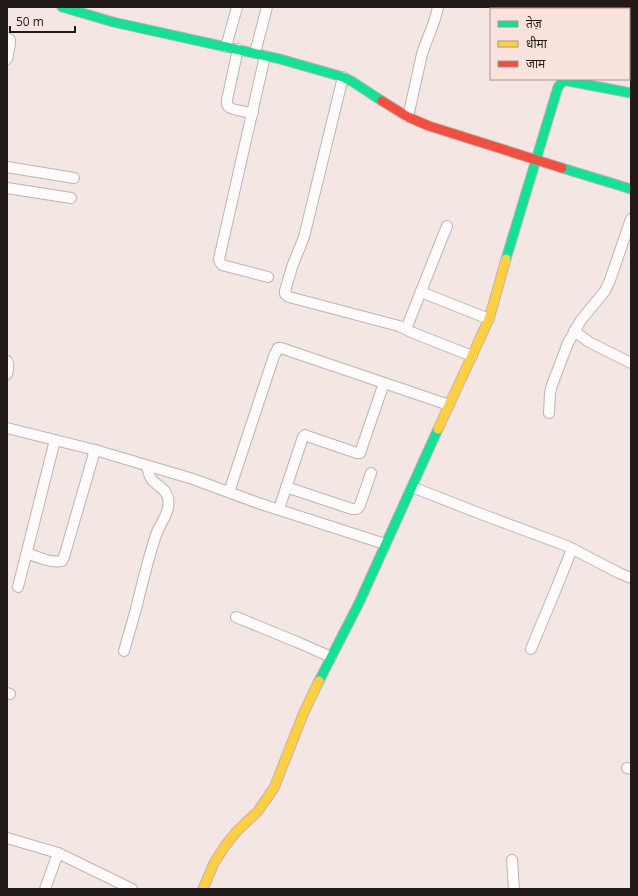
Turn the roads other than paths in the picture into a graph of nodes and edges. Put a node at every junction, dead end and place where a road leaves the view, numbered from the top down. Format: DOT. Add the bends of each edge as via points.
graph roads {
  1 [pos="62,7"];
  2 [pos="237,7"];
  3 [pos="267,7"];
  4 [pos="438,7"];
  5 [pos="7,38"];
  6 [pos="226,47"];
  7 [pos="238,49"];
  8 [pos="255,54"];
  9 [pos="266,56"];
  10 [pos="7,59"];
  11 [pos="343,77"];
  12 [pos="631,93"];
  13 [pos="253,113"];
  14 [pos="408,117"];
  15 [pos="536,160"];
  16 [pos="7,167"];
  17 [pos="74,178"];
  18 [pos="7,188"];
  19 [pos="631,189"];
  20 [pos="72,198"];
  21 [pos="631,219"];
  22 [pos="447,226"];
  23 [pos="268,277"];
  24 [pos="421,292"];
  25 [pos="489,319"];
  26 [pos="406,329"];
  27 [pos="574,331"];
  28 [pos="472,356"];
  29 [pos="7,361"];
  30 [pos="631,363"];
  31 [pos="7,374"];
  32 [pos="384,383"];
  33 [pos="449,405"];
  34 [pos="549,413"];
  35 [pos="7,428"];
  36 [pos="55,440"];
  37 [pos="95,450"];
  38 [pos="147,466"];
  39 [pos="371,473"];
  40 [pos="286,487"];
  41 [pos="412,487"];
  42 [pos="229,492"];
  43 [pos="279,509"];
  44 [pos="385,544"];
  45 [pos="572,549"];
  46 [pos="27,553"];
  47 [pos="631,578"];
  48 [pos="18,588"];
  49 [pos="236,617"];
  50 [pos="530,649"];
  51 [pos="124,651"];
  52 [pos="331,657"];
  53 [pos="7,838"];
  54 [pos="58,853"];
  55 [pos="512,860"];
  56 [pos="45,889"];
  57 [pos="132,889"];
  58 [pos="203,889"];
  59 [pos="514,889"];
  1 -- 6 [label="street" via="113,22"];
  2 -- 6 [label="street"];
  3 -- 8 [label="street"];
  4 -- 14 [label="street" via="434,25 422,54"];
  5 -- 10 [label="street" via="10,44"];
  6 -- 7 [label="street"];
  7 -- 8 [label="street"];
  7 -- 13 [label="street" via="227,104 233,109"];
  8 -- 9 [label="street"];
  9 -- 11 [label="street"];
  9 -- 13 [label="street"];
  11 -- 14 [label="street"];
  11 -- 26 [label="street" via="304,237 285,294"];
  12 -- 15 [label="street" via="568,81 560,83"];
  13 -- 23 [label="street" via="219,259 222,265"];
  14 -- 15 [label="street"];
  15 -- 19 [label="street"];
  15 -- 25 [label="street"];
  16 -- 17 [label="street"];
  18 -- 20 [label="street"];
  21 -- 27 [label="street" via="605,291 586,312"];
  22 -- 24 [label="street"];
  24 -- 25 [label="street"];
  24 -- 26 [label="street"];
  25 -- 28 [label="street"];
  26 -- 28 [label="street"];
  27 -- 30 [label="street" via="589,342"];
  27 -- 34 [label="street" via="552,385"];
  28 -- 33 [label="street"];
  29 -- 31 [label="street"];
  32 -- 33 [label="street"];
  32 -- 40 [label="street" via="360,453 305,435 301,440"];
  32 -- 42 [label="street" via="278,348"];
  33 -- 41 [label="street"];
  35 -- 36 [label="street"];
  36 -- 37 [label="street"];
  36 -- 46 [label="street"];
  37 -- 38 [label="street"];
  37 -- 46 [label="street" via="62,561"];
  38 -- 42 [label="street"];
  38 -- 51 [label="street" via="152,480 166,492 169,504 153,543"];
  39 -- 40 [label="street" via="357,509"];
  40 -- 43 [label="street"];
  41 -- 44 [label="street"];
  41 -- 45 [label="street"];
  42 -- 43 [label="street"];
  43 -- 44 [label="street"];
  44 -- 52 [label="street"];
  45 -- 47 [label="street"];
  45 -- 50 [label="street"];
  46 -- 48 [label="street"];
  49 -- 52 [label="street"];
  52 -- 58 [label="street" via="304,712 274,788 258,812 230,838 220,852"];
  53 -- 54 [label="street"];
  54 -- 56 [label="street"];
  54 -- 57 [label="street"];
  55 -- 59 [label="street"];
}
